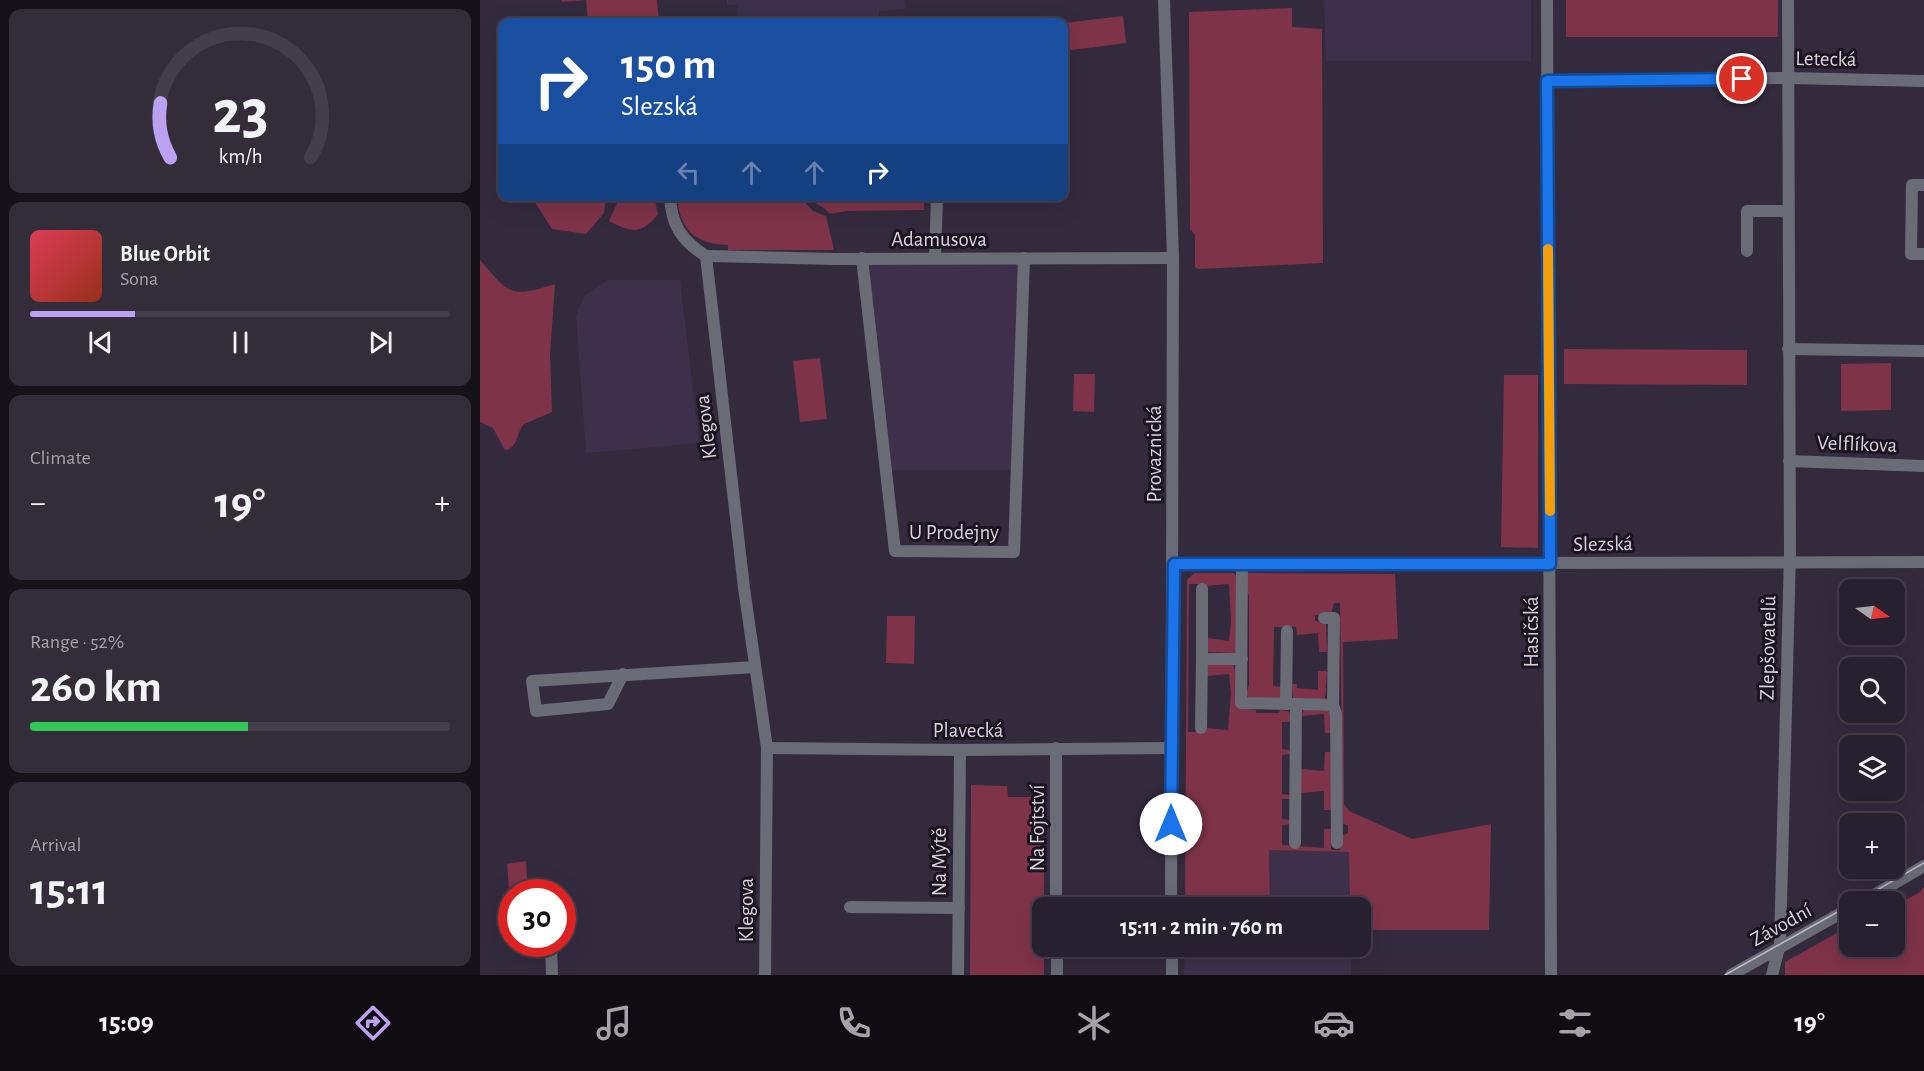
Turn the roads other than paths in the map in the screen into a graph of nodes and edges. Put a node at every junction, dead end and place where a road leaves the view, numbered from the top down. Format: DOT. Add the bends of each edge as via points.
graph roads {
  1 [pos="1164,0"];
  2 [pos="1547,0"];
  3 [pos="1788,0"];
  4 [pos="1787,78"];
  5 [pos="1547,81"];
  6 [pos="1924,81"];
  7 [pos="1924,185"];
  8 [pos="671,201"];
  9 [pos="937,201"];
  10 [pos="1788,211"];
  11 [pos="1747,251"];
  12 [pos="1924,254"];
  13 [pos="706,256"];
  14 [pos="862,258"];
  15 [pos="935,258"];
  16 [pos="1023,258"];
  17 [pos="1173,258"];
  18 [pos="1788,349"];
  19 [pos="1924,351"];
  20 [pos="1789,461"];
  21 [pos="1924,466"];
  22 [pos="1790,560"];
  23 [pos="1924,562"];
  24 [pos="1174,564"];
  25 [pos="1242,564"];
  26 [pos="1550,564"];
  27 [pos="1202,589"];
  28 [pos="1324,618"];
  29 [pos="1287,631"];
  30 [pos="1202,659"];
  31 [pos="1242,659"];
  32 [pos="755,667"];
  33 [pos="623,674"];
  34 [pos="1291,704"];
  35 [pos="1333,705"];
  36 [pos="1201,728"];
  37 [pos="766,748"];
  38 [pos="1056,748"];
  39 [pos="1170,748"];
  40 [pos="960,750"];
  41 [pos="1295,843"];
  42 [pos="1337,843"];
  43 [pos="1924,867"];
  44 [pos="1881,891"];
  45 [pos="1056,897"];
  46 [pos="1172,897"];
  47 [pos="850,907"];
  48 [pos="958,908"];
  49 [pos="1839,914"];
  50 [pos="1780,947"];
  51 [pos="551,957"];
  52 [pos="1056,957"];
  53 [pos="1172,957"];
  54 [pos="552,975"];
  55 [pos="765,975"];
  56 [pos="958,975"];
  57 [pos="1057,975"];
  58 [pos="1172,975"];
  59 [pos="1551,975"];
  60 [pos="1731,975"];
  61 [pos="1772,975"];
  1 -- 17 [label="street, Provaznická"];
  2 -- 5 [label="street, Hasičská"];
  3 -- 4 [label="street, Zlepšovatelů"];
  4 -- 5 [label="street, Letecká"];
  4 -- 6 [label="street, Letecká"];
  4 -- 10 [label="street, Zlepšovatelů"];
  5 -- 26 [label="street, Hasičská"];
  7 -- 12 [label="street" via="1912,185 1911,254"];
  8 -- 13 [label="street" via="676,229"];
  9 -- 15 [label="street"];
  10 -- 11 [label="street" via="1747,211"];
  10 -- 18 [label="street, Zlepšovatelů"];
  13 -- 14 [label="street, Adamusova"];
  13 -- 32 [label="street, Klegova"];
  14 -- 15 [label="street, Adamusova"];
  14 -- 16 [label="street, U Prodejny" via="895,551 1014,552"];
  15 -- 16 [label="street, Adamusova"];
  16 -- 17 [label="street, Adamusova"];
  17 -- 24 [label="street, Provaznická"];
  18 -- 19 [label="street"];
  18 -- 20 [label="street, Zlepšovatelů"];
  20 -- 21 [label="street, Velflíkova"];
  20 -- 22 [label="street, Zlepšovatelů"];
  22 -- 23 [label="street, Slezská"];
  22 -- 26 [label="street, Slezská"];
  22 -- 50 [label="street, Zlepšovatelů"];
  24 -- 25 [label="street, Slezská"];
  24 -- 39 [label="street, Provaznická"];
  25 -- 26 [label="street, Slezská"];
  25 -- 31 [label="street"];
  26 -- 59 [label="street, Hasičská"];
  27 -- 30 [label="street"];
  28 -- 35 [label="street" via="1334,618"];
  29 -- 34 [label="street"];
  30 -- 31 [label="street"];
  30 -- 36 [label="street"];
  31 -- 34 [label="street" via="1241,703"];
  32 -- 33 [label="street"];
  32 -- 37 [label="street, Klegova"];
  33 -- 33 [label="street" via="532,681 536,711 608,704"];
  34 -- 35 [label="street"];
  34 -- 41 [label="street"];
  35 -- 42 [label="street"];
  37 -- 40 [label="street, Plavecká"];
  37 -- 55 [label="street, Klegova"];
  38 -- 39 [label="street, Plavecká"];
  38 -- 40 [label="street, Plavecká"];
  38 -- 45 [label="street, Na Fojtství"];
  39 -- 46 [label="street, Provaznická"];
  40 -- 48 [label="street, Na Mýtě"];
  43 -- 44 [label="street"];
  47 -- 48 [label="street"];
  48 -- 56 [label="street, Na Mýtě"];
  49 -- 50 [label="street, Závodní"];
  50 -- 60 [label="street, Závodní"];
  50 -- 61 [label="street, Zlepšovatelů"];
  51 -- 54 [label="street"];
  52 -- 57 [label="street"];
  53 -- 58 [label="street"];
}
